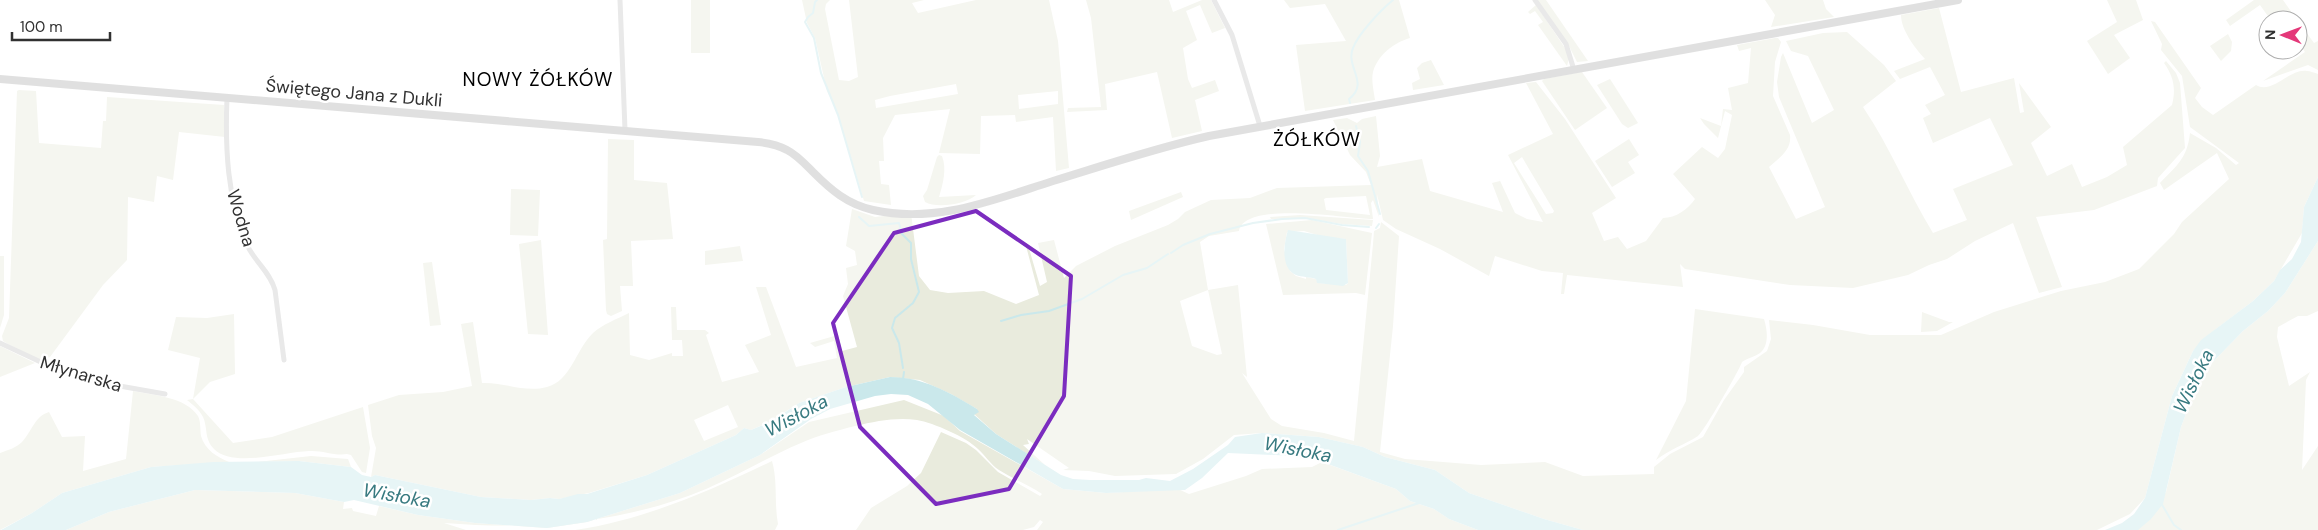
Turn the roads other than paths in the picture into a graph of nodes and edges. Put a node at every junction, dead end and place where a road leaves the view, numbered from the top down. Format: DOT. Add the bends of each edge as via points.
graph roads {
  1 [pos="620,0"];
  2 [pos="1214,0"];
  3 [pos="1535,0"];
  4 [pos="1958,0"];
  5 [pos="1574,70"];
  6 [pos="0,79"];
  7 [pos="227,98"];
  8 [pos="1260,126"];
  9 [pos="625,130"];
  10 [pos="0,343"];
  11 [pos="284,360"];
  12 [pos="165,394"];
  1 -- 9 [label="street"];
  2 -- 8 [label="street" via="1232,35"];
  3 -- 5 [label="street" via="1566,44"];
  4 -- 5 [label="main road, Świętego Jana z Dukli"];
  5 -- 8 [label="main road, Świętego Jana z Dukli"];
  6 -- 7 [label="main road, Świętego Jana z Dukli"];
  7 -- 9 [label="main road, Świętego Jana z Dukli"];
  7 -- 11 [label="street, Wodna" via="230,183 246,243 255,261 272,280"];
  8 -- 9 [label="main road, Świętego Jana z Dukli" via="1169,145 951,212 908,213 864,208 843,199 788,150 772,144"];
  10 -- 12 [label="street, Młynarska" via="60,371 98,382"];
}
